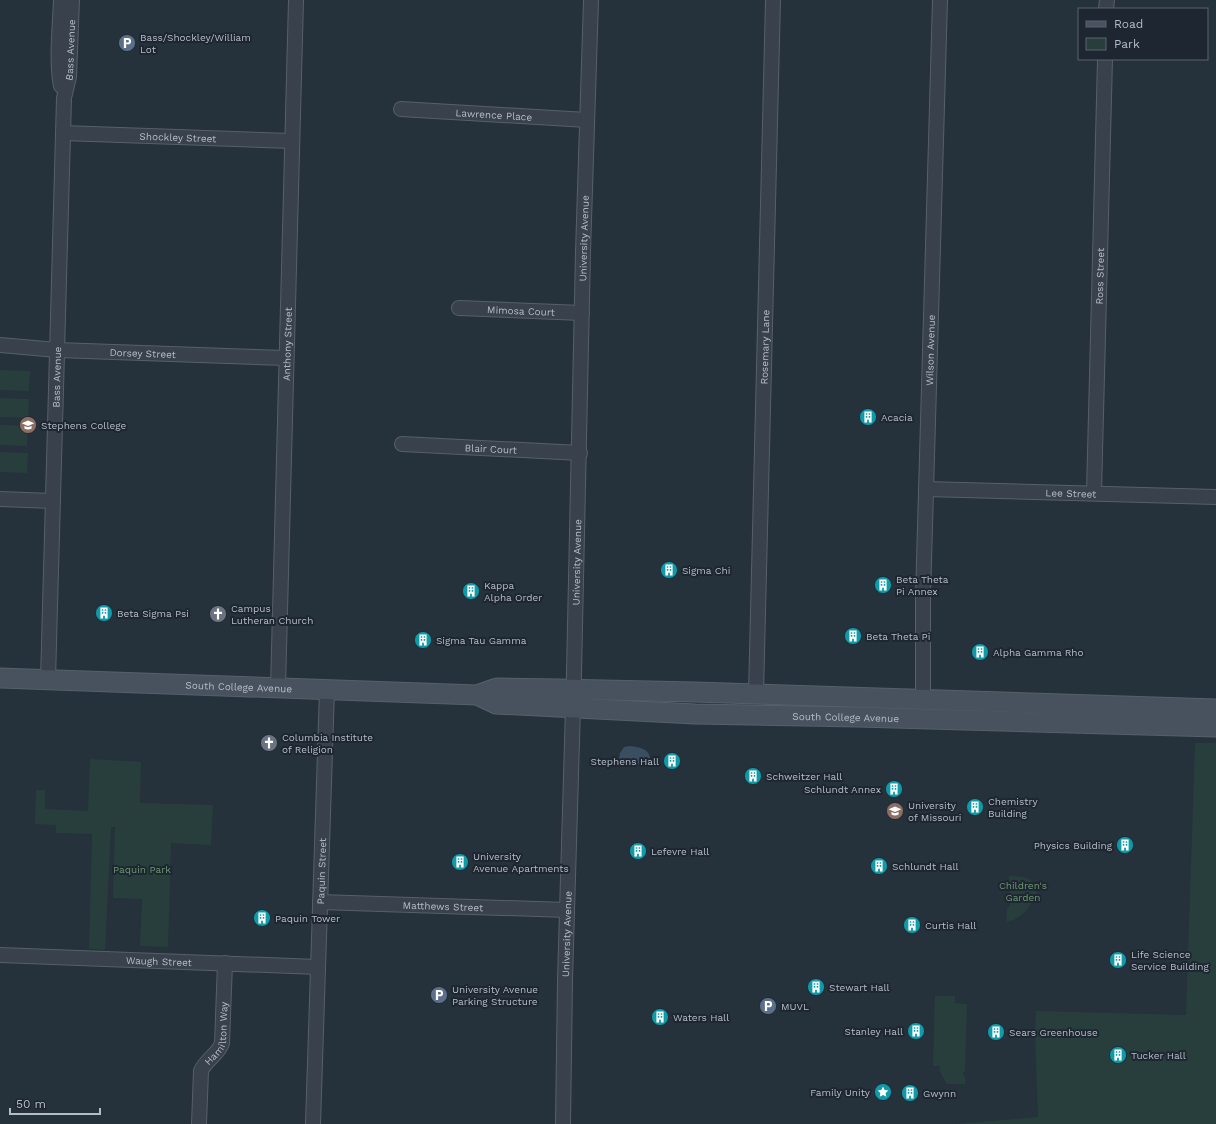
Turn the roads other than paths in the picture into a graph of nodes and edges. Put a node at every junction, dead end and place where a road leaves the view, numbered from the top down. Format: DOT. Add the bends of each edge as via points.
graph roads {
  1 [pos="61,0"];
  2 [pos="72,0"];
  3 [pos="296,0"];
  4 [pos="591,0"];
  5 [pos="773,0"];
  6 [pos="940,0"];
  7 [pos="1105,60"];
  8 [pos="64,98"];
  9 [pos="401,109"];
  10 [pos="587,120"];
  11 [pos="63,133"];
  12 [pos="292,141"];
  13 [pos="459,308"];
  14 [pos="582,313"];
  15 [pos="0,345"];
  16 [pos="57,350"];
  17 [pos="286,358"];
  18 [pos="402,444"];
  19 [pos="580,453"];
  20 [pos="926,489"];
  21 [pos="1094,493"];
  22 [pos="1216,497"];
  23 [pos="0,499"];
  24 [pos="53,501"];
  25 [pos="0,678"];
  26 [pos="48,680"];
  27 [pos="278,688"];
  28 [pos="327,690"];
  29 [pos="574,690"];
  30 [pos="756,694"];
  31 [pos="478,695"];
  32 [pos="923,699"];
  33 [pos="573,709"];
  34 [pos="1216,710"];
  35 [pos="1216,727"];
  36 [pos="320,902"];
  37 [pos="567,910"];
  38 [pos="0,955"];
  39 [pos="225,963"];
  40 [pos="318,967"];
  41 [pos="199,1124"];
  42 [pos="313,1124"];
  43 [pos="563,1124"];
  1 -- 8 [label="street, Bass Avenue" via="59,78"];
  2 -- 8 [label="street, Bass Avenue" via="68,77"];
  3 -- 12 [label="street, Anthony Street"];
  4 -- 10 [label="street, University Avenue"];
  5 -- 30 [label="street, Rosemary Lane"];
  6 -- 20 [label="street, Wilson Avenue"];
  7 -- 21 [label="street, Ross Street"];
  8 -- 11 [label="street, Bass Avenue"];
  9 -- 10 [label="street, Lawrence Place"];
  10 -- 14 [label="street, University Avenue"];
  11 -- 12 [label="street, Shockley Street"];
  11 -- 16 [label="street, Bass Avenue"];
  12 -- 17 [label="street, Anthony Street"];
  13 -- 14 [label="street, Mimosa Court"];
  14 -- 19 [label="street, University Avenue"];
  15 -- 16 [label="street, Dorsey Street"];
  16 -- 17 [label="street, Dorsey Street"];
  16 -- 24 [label="street, Bass Avenue"];
  17 -- 27 [label="street, Anthony Street"];
  18 -- 19 [label="street, Blair Court"];
  19 -- 29 [label="street, University Avenue"];
  20 -- 21 [label="street, Lee Street"];
  20 -- 32 [label="street, Wilson Avenue"];
  21 -- 22 [label="street, Lee Street"];
  23 -- 24 [label="street"];
  24 -- 26 [label="street, Bass Avenue"];
  25 -- 26 [label="main road, South College Avenue"];
  26 -- 27 [label="main road, South College Avenue"];
  27 -- 28 [label="main road, South College Avenue"];
  28 -- 31 [label="main road, South College Avenue"];
  28 -- 36 [label="street, Paquin Street"];
  29 -- 30 [label="main road, South College Avenue"];
  29 -- 31 [label="main road, South College Avenue" via="497,688"];
  29 -- 33 [label="street, University Avenue"];
  30 -- 32 [label="main road, South College Avenue"];
  31 -- 33 [label="main road, South College Avenue" via="496,704"];
  32 -- 34 [label="main road, South College Avenue"];
  33 -- 35 [label="main road, South College Avenue"];
  33 -- 37 [label="street, University Avenue"];
  36 -- 37 [label="street, Matthews Street"];
  36 -- 40 [label="street, Paquin Street"];
  37 -- 43 [label="street, University Avenue"];
  38 -- 39 [label="street, Waugh Street"];
  39 -- 40 [label="street, Waugh Street"];
  39 -- 41 [label="street, Hamilton Way" via="222,1042 218,1051 203,1065 201,1071"];
  40 -- 42 [label="street, Paquin Street"];
}
